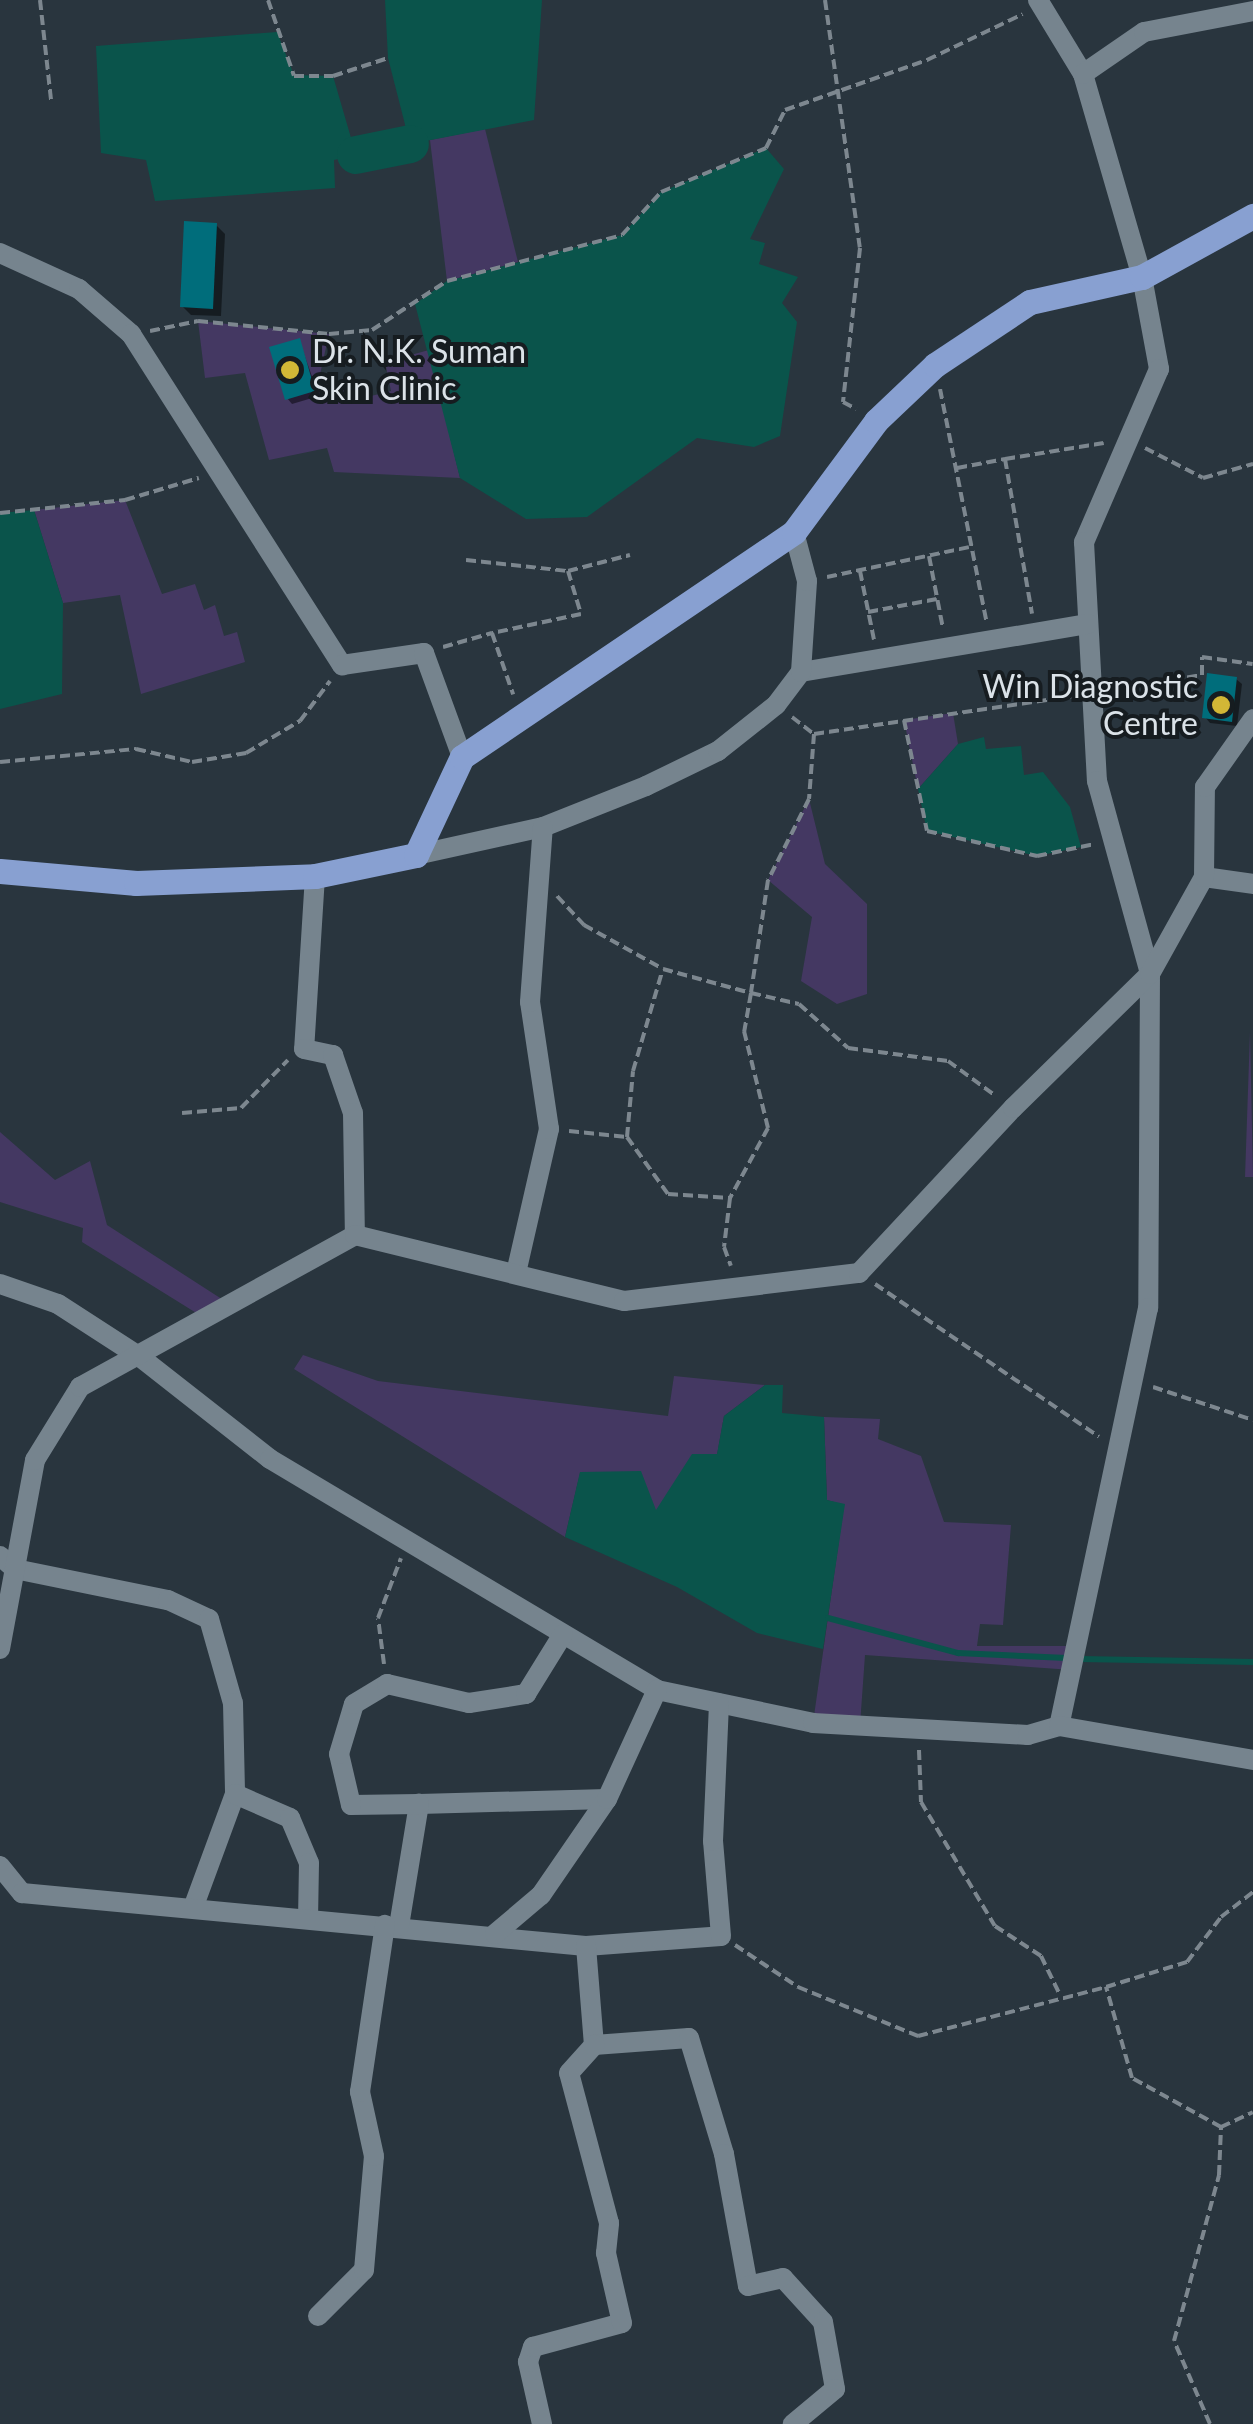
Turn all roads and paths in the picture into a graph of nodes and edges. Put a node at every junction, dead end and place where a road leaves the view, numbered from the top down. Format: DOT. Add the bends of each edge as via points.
graph roads {
  1 [pos="40,0"];
  2 [pos="268,0"];
  3 [pos="825,0"];
  4 [pos="1040,3"];
  5 [pos="1253,11"];
  6 [pos="388,58"];
  7 [pos="1083,74"];
  8 [pos="835,93"];
  9 [pos="51,100"];
  10 [pos="1253,216"];
  11 [pos="0,252"];
  12 [pos="1142,277"];
  13 [pos="131,334"];
  14 [pos="935,365"];
  15 [pos="876,421"];
  16 [pos="1128,438"];
  17 [pos="1005,459"];
  18 [pos="1253,464"];
  19 [pos="955,468"];
  20 [pos="223,472"];
  21 [pos="0,513"];
  22 [pos="794,532"];
  23 [pos="971,546"];
  24 [pos="630,554"];
  25 [pos="929,556"];
  26 [pos="466,560"];
  27 [pos="860,570"];
  28 [pos="568,571"];
  29 [pos="807,582"];
  30 [pos="937,599"];
  31 [pos="868,612"];
  32 [pos="1088,624"];
  33 [pos="492,633"];
  34 [pos="1035,633"];
  35 [pos="990,641"];
  36 [pos="947,648"];
  37 [pos="424,653"];
  38 [pos="878,660"];
  39 [pos="1253,664"];
  40 [pos="342,665"];
  41 [pos="801,672"];
  42 [pos="1092,693"];
  43 [pos="776,706"];
  44 [pos="520,716"];
  45 [pos="1253,719"];
  46 [pos="904,720"];
  47 [pos="814,734"];
  48 [pos="462,757"];
  49 [pos="0,762"];
  50 [pos="544,827"];
  51 [pos="1080,847"];
  52 [pos="416,855"];
  53 [pos="0,871"];
  54 [pos="315,876"];
  55 [pos="540,877"];
  56 [pos="1204,877"];
  57 [pos="1253,884"];
  58 [pos="663,969"];
  59 [pos="1150,974"];
  60 [pos="751,993"];
  61 [pos="304,1049"];
  62 [pos="1013,1108"];
  63 [pos="182,1113"];
  64 [pos="550,1129"];
  65 [pos="627,1137"];
  66 [pos="730,1198"];
  67 [pos="354,1235"];
  68 [pos="516,1273"];
  69 [pos="859,1273"];
  70 [pos="0,1284"];
  71 [pos="738,1288"];
  72 [pos="140,1357"];
  73 [pos="1137,1383"];
  74 [pos="1253,1420"];
  75 [pos="1114,1448"];
  76 [pos="407,1541"];
  77 [pos="8,1562"];
  78 [pos="563,1634"];
  79 [pos="0,1649"];
  80 [pos="387,1684"];
  81 [pos="657,1690"];
  82 [pos="719,1702"];
  83 [pos="1059,1726"];
  84 [pos="918,1728"];
  85 [pos="1253,1760"];
  86 [pos="235,1794"];
  87 [pos="607,1798"];
  88 [pos="419,1804"];
  89 [pos="0,1866"];
  90 [pos="1253,1892"];
  91 [pos="194,1908"];
  92 [pos="308,1918"];
  93 [pos="392,1926"];
  94 [pos="495,1934"];
  95 [pos="721,1936"];
  96 [pos="586,1946"];
  97 [pos="1106,1987"];
  98 [pos="1060,1996"];
  99 [pos="594,2045"];
  100 [pos="1253,2112"];
  101 [pos="1221,2127"];
  102 [pos="318,2316"];
  103 [pos="542,2424"];
  104 [pos="794,2424"];
  105 [pos="1210,2424"];
  1 -- 9 [label="path"];
  2 -- 6 [label="path" via="294,76 333,76"];
  3 -- 8 [label="path"];
  4 -- 7 [label="street"];
  4 -- 8 [label="path"];
  5 -- 7 [label="street" via="1144,32"];
  7 -- 12 [label="street"];
  8 -- 13 [label="path" via="786,110 766,148 660,192 622,234 447,281 372,330 329,334 198,321"];
  8 -- 15 [label="path" via="860,248 843,402"];
  10 -- 12 [label="main road"];
  11 -- 13 [label="street" via="79,289"];
  12 -- 14 [label="main road" via="1030,302"];
  12 -- 16 [label="street" via="1158,369"];
  13 -- 20 [label="street"];
  14 -- 15 [label="main road"];
  14 -- 19 [label="path"];
  15 -- 22 [label="main road"];
  16 -- 17 [label="path"];
  16 -- 18 [label="path" via="1202,478"];
  16 -- 32 [label="street" via="1084,542"];
  17 -- 19 [label="path"];
  17 -- 34 [label="path"];
  19 -- 23 [label="path"];
  20 -- 21 [label="path" via="126,500"];
  20 -- 40 [label="street"];
  22 -- 29 [label="street"];
  22 -- 44 [label="main road"];
  23 -- 25 [label="path"];
  23 -- 35 [label="path"];
  24 -- 28 [label="path"];
  25 -- 27 [label="path"];
  25 -- 30 [label="path"];
  26 -- 28 [label="path"];
  27 -- 29 [label="path"];
  27 -- 31 [label="path"];
  28 -- 33 [label="path" via="580,614"];
  29 -- 41 [label="street"];
  30 -- 31 [label="path"];
  30 -- 36 [label="path"];
  31 -- 38 [label="path"];
  32 -- 34 [label="street"];
  32 -- 42 [label="street"];
  33 -- 37 [label="path"];
  33 -- 44 [label="path"];
  34 -- 35 [label="street"];
  35 -- 36 [label="street"];
  36 -- 38 [label="street"];
  37 -- 40 [label="street"];
  37 -- 48 [label="street"];
  38 -- 41 [label="street"];
  39 -- 42 [label="path" via="1202,657 1202,675"];
  40 -- 49 [label="path" via="300,721 246,753 192,762 136,750"];
  41 -- 43 [label="street"];
  42 -- 46 [label="path"];
  42 -- 59 [label="street" via="1097,782"];
  43 -- 47 [label="path"];
  43 -- 50 [label="street" via="718,751"];
  44 -- 48 [label="main road"];
  45 -- 56 [label="street" via="1206,787"];
  46 -- 47 [label="path"];
  46 -- 51 [label="path" via="926,831 1038,856"];
  47 -- 60 [label="path" via="808,799 768,880"];
  48 -- 52 [label="main road"];
  50 -- 52 [label="street"];
  50 -- 55 [label="street"];
  52 -- 54 [label="main road"];
  53 -- 54 [label="main road" via="136,882"];
  54 -- 61 [label="street"];
  55 -- 58 [label="path" via="584,925"];
  55 -- 64 [label="street" via="530,1002"];
  56 -- 57 [label="street"];
  56 -- 59 [label="street"];
  58 -- 60 [label="path"];
  58 -- 65 [label="path" via="633,1071"];
  59 -- 62 [label="street"];
  59 -- 73 [label="street" via="1148,1308"];
  60 -- 62 [label="path" via="799,1004 848,1048 948,1062"];
  60 -- 66 [label="path" via="744,1030 768,1128"];
  61 -- 63 [label="path" via="241,1108"];
  61 -- 67 [label="street" via="333,1055 353,1114"];
  62 -- 69 [label="street"];
  64 -- 65 [label="path"];
  64 -- 68 [label="street"];
  65 -- 66 [label="path" via="668,1194"];
  66 -- 71 [label="path" via="724,1247"];
  67 -- 68 [label="street"];
  67 -- 72 [label="street"];
  68 -- 71 [label="street" via="624,1301"];
  69 -- 71 [label="street"];
  69 -- 75 [label="path"];
  70 -- 72 [label="street" via="58,1304"];
  72 -- 76 [label="street" via="270,1459"];
  72 -- 77 [label="street" via="80,1387 36,1460"];
  73 -- 74 [label="path"];
  73 -- 75 [label="street"];
  75 -- 83 [label="street"];
  76 -- 78 [label="street"];
  76 -- 80 [label="path" via="378,1618"];
  77 -- 79 [label="street"];
  77 -- 86 [label="street" via="168,1600 210,1620 234,1703"];
  78 -- 80 [label="street" via="526,1694 469,1704"];
  78 -- 81 [label="street"];
  80 -- 88 [label="street" via="354,1704 339,1754 351,1805"];
  81 -- 82 [label="street"];
  81 -- 87 [label="street"];
  82 -- 84 [label="street" via="813,1723"];
  82 -- 95 [label="street" via="713,1841"];
  83 -- 84 [label="street" via="1028,1735"];
  83 -- 85 [label="street"];
  84 -- 98 [label="path" via="922,1802 994,1926 1042,1956"];
  86 -- 91 [label="street"];
  86 -- 92 [label="street" via="290,1818 309,1863"];
  87 -- 88 [label="street"];
  87 -- 94 [label="street" via="541,1895"];
  88 -- 93 [label="street"];
  89 -- 91 [label="street" via="22,1893"];
  90 -- 97 [label="path" via="1221,1917 1187,1962"];
  91 -- 92 [label="street"];
  92 -- 93 [label="street"];
  93 -- 94 [label="street"];
  93 -- 102 [label="street" via="360,2092 374,2156 364,2270"];
  94 -- 96 [label="street"];
  95 -- 96 [label="street"];
  95 -- 98 [label="path" via="798,1987 918,2036"];
  96 -- 99 [label="street"];
  97 -- 98 [label="path"];
  97 -- 101 [label="path" via="1132,2078"];
  99 -- 103 [label="street" via="568,2072 609,2223 606,2253 622,2323 533,2347 528,2362"];
  99 -- 104 [label="street" via="689,2038 724,2154 748,2286 783,2278 823,2322 834,2389"];
  100 -- 101 [label="path"];
  101 -- 105 [label="path" via="1219,2174 1174,2340"];
}
